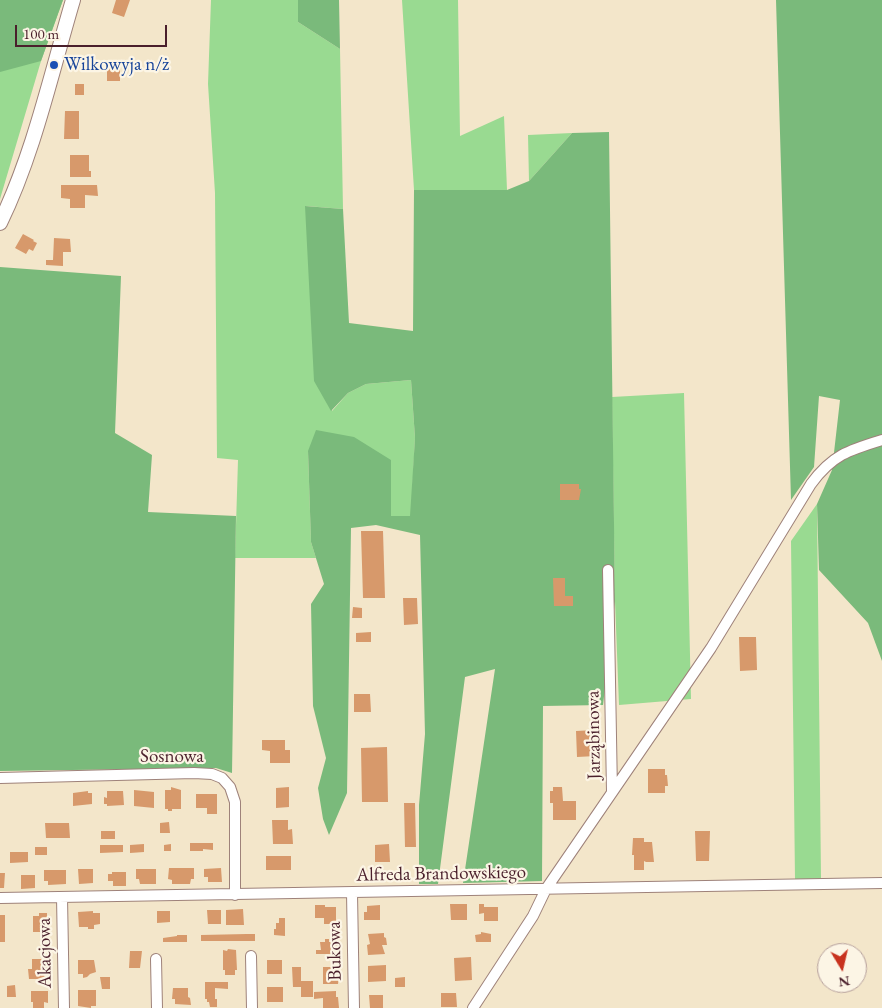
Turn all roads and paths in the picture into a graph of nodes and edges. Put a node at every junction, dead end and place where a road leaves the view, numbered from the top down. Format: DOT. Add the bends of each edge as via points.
graph roads {
  1 [pos="73,0"];
  2 [pos="0,223"];
  3 [pos="882,440"];
  4 [pos="608,570"];
  5 [pos="0,778"];
  6 [pos="612,792"];
  7 [pos="882,882"];
  8 [pos="546,889"];
  9 [pos="352,893"];
  10 [pos="235,895"];
  11 [pos="62,897"];
  12 [pos="0,898"];
  13 [pos="251,956"];
  14 [pos="156,959"];
  15 [pos="64,1008"];
  16 [pos="157,1008"];
  17 [pos="252,1008"];
  18 [pos="354,1008"];
  19 [pos="473,1008"];
  1 -- 2 [label="street" via="23,167"];
  3 -- 6 [label="street" via="843,454 820,471 711,648"];
  4 -- 6 [label="street, Jarząbinowa"];
  5 -- 10 [label="street, Sosnowa" via="194,773 222,778 230,787 235,802"];
  6 -- 8 [label="street, Jarząbinowa"];
  7 -- 8 [label="street, Alfreda Brandowskiego"];
  8 -- 9 [label="street, Alfreda Brandowskiego"];
  8 -- 19 [label="street, Jarząbinowa" via="533,916"];
  9 -- 10 [label="street, Alfreda Brandowskiego"];
  9 -- 18 [label="street, Bukowa"];
  10 -- 11 [label="street, Alfreda Brandowskiego"];
  11 -- 12 [label="street, Alfreda Brandowskiego"];
  11 -- 15 [label="street, Akacjowa"];
  13 -- 17 [label="street"];
  14 -- 16 [label="street"];
}
